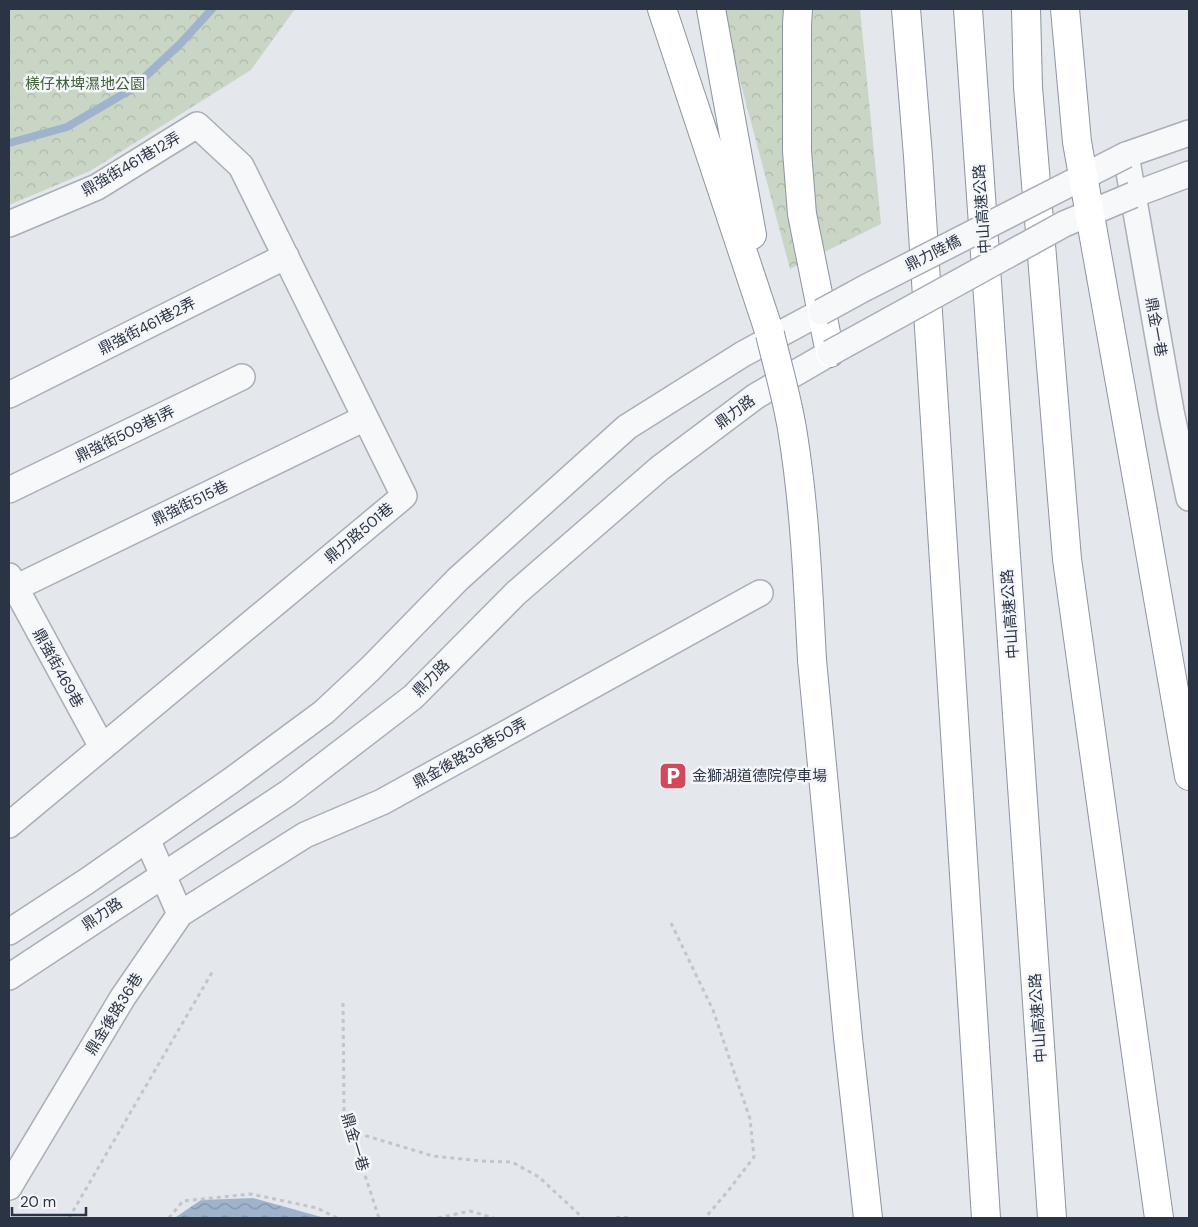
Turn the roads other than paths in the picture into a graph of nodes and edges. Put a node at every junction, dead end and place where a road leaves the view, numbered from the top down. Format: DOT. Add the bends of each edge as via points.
graph roads {
  1 [pos="662,9"];
  2 [pos="711,9"];
  3 [pos="798,9"];
  4 [pos="906,9"];
  5 [pos="968,9"];
  6 [pos="1026,9"];
  7 [pos="1065,9"];
  8 [pos="197,125"];
  9 [pos="1189,133"];
  10 [pos="1126,155"];
  11 [pos="1189,174"];
  12 [pos="1133,195"];
  13 [pos="9,224"];
  14 [pos="286,256"];
  15 [pos="821,312"];
  16 [pos="770,334"];
  17 [pos="830,353"];
  18 [pos="242,377"];
  19 [pos="9,395"];
  20 [pos="365,418"];
  21 [pos="9,490"];
  22 [pos="1189,498"];
  23 [pos="11,585"];
  24 [pos="760,592"];
  25 [pos="102,747"];
  26 [pos="1189,776"];
  27 [pos="9,825"];
  28 [pos="147,839"];
  29 [pos="162,875"];
  30 [pos="180,914"];
  31 [pos="9,932"];
  32 [pos="9,976"];
  33 [pos="9,1186"];
  34 [pos="868,1218"];
  35 [pos="986,1218"];
  36 [pos="1052,1218"];
  37 [pos="1159,1218"];
  1 -- 16 [label="highway"];
  2 -- 16 [label="highway"];
  3 -- 15 [label="highway" via="797,151 802,214"];
  4 -- 35 [label="highway"];
  5 -- 36 [label="highway, 中山高速公路"];
  6 -- 37 [label="highway" via="1028,87 1067,559"];
  7 -- 26 [label="highway, bridge" via="1076,142"];
  8 -- 13 [label="street, 鼎強街461巷12弄" via="97,186"];
  8 -- 14 [label="street, 鼎力路501巷" via="241,166"];
  9 -- 10 [label="street, 鼎力陸橋"];
  10 -- 12 [label="street, 鼎金一巷"];
  10 -- 15 [label="street, 鼎力陸橋, bridge"];
  11 -- 12 [label="street"];
  12 -- 17 [label="street, bridge" via="1064,224"];
  12 -- 22 [label="street, 鼎金一巷"];
  14 -- 19 [label="street, 鼎強街461巷2弄"];
  14 -- 20 [label="street, 鼎力路501巷"];
  15 -- 17 [label="highway"];
  15 -- 28 [label="street" via="743,354 627,427 458,580 324,712"];
  16 -- 34 [label="highway, bridge" via="793,435 805,530 812,660"];
  17 -- 29 [label="street, 鼎力路" via="756,396 660,468 516,593 413,697 288,793"];
  18 -- 21 [label="street, 鼎強街509巷1弄"];
  20 -- 23 [label="street, 鼎強街515巷"];
  20 -- 25 [label="street, 鼎力路501巷" via="404,496"];
  23 -- 25 [label="street, 鼎強街469巷"];
  24 -- 30 [label="street, 鼎金後路36巷50弄" via="382,802 305,835"];
  25 -- 27 [label="street, 鼎力路501巷"];
  28 -- 29 [label="street"];
  28 -- 31 [label="street"];
  29 -- 30 [label="street"];
  29 -- 32 [label="street, 鼎力路"];
  30 -- 33 [label="street, 鼎金後路36巷" via="123,997"];
}
